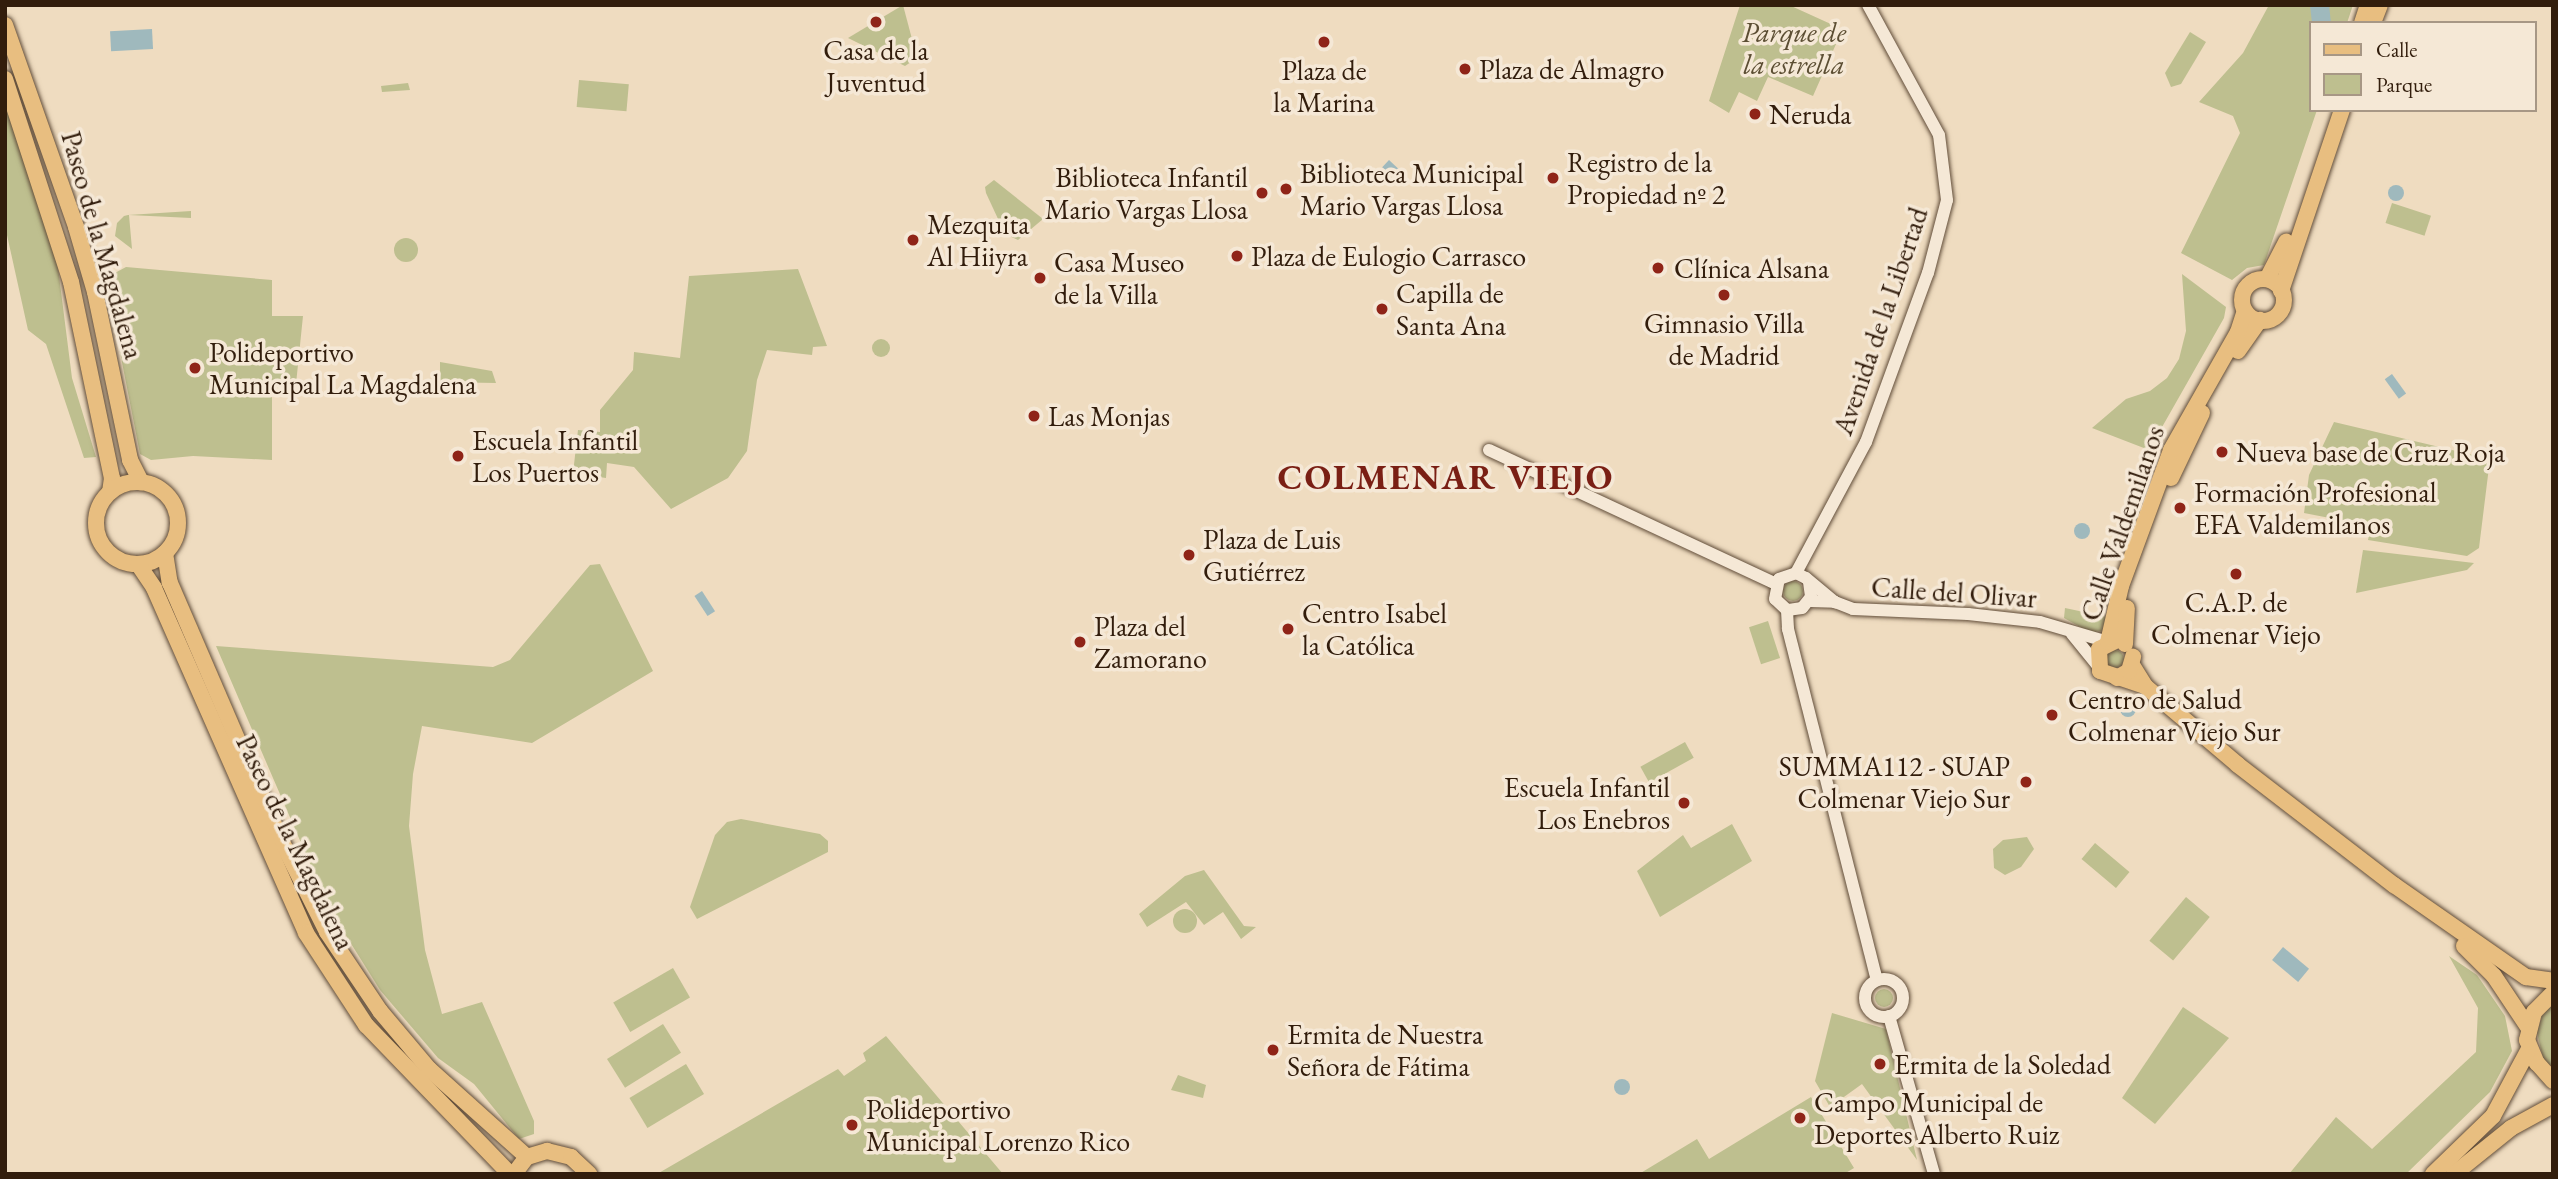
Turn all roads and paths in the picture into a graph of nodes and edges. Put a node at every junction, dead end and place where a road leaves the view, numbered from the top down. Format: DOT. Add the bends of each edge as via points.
graph roads {
  1 [pos="1868,5"];
  2 [pos="5,25"];
  3 [pos="5,79"];
  4 [pos="2331,112"];
  5 [pos="2342,112"];
  6 [pos="2267,279"];
  7 [pos="2281,291"];
  8 [pos="2245,311"];
  9 [pos="2260,320"];
  10 [pos="1489,450"];
  11 [pos="141,482"];
  12 [pos="110,492"];
  13 [pos="165,552"];
  14 [pos="138,564"];
  15 [pos="1796,573"];
  16 [pos="1809,582"];
  17 [pos="1776,584"];
  18 [pos="1810,601"];
  19 [pos="1835,602"];
  20 [pos="1787,610"];
  21 [pos="2069,631"];
  22 [pos="2108,642"];
  23 [pos="2125,644"];
  24 [pos="2097,665"];
  25 [pos="2132,666"];
  26 [pos="2116,678"];
  27 [pos="2146,686"];
  28 [pos="2394,885"];
  29 [pos="1877,980"];
  30 [pos="2553,981"];
  31 [pos="2553,993"];
  32 [pos="1889,1016"];
  33 [pos="2528,1027"];
  34 [pos="2529,1049"];
  35 [pos="2553,1081"];
  36 [pos="2553,1105"];
  37 [pos="527,1157"];
  38 [pos="512,1174"];
  39 [pos="589,1174"];
  40 [pos="1934,1174"];
  41 [pos="2433,1174"];
  42 [pos="2454,1174"];
  1 -- 15 [label="street, Avenida de la Libertad" via="1939,135 1947,200 1928,273 1866,442"];
  2 -- 11 [label="main road, Paseo de la Magdalena" via="76,227 130,460"];
  3 -- 12 [label="main road, Paseo de la Magdalena" via="71,282 112,478"];
  4 -- 6 [label="main road" via="2288,237"];
  5 -- 7 [label="main road"];
  6 -- 7 [label="main road"];
  6 -- 8 [label="main road" via="2254,281 2244,290"];
  7 -- 9 [label="main road" via="2280,310"];
  8 -- 9 [label="main road"];
  8 -- 22 [label="main road, Calle Valdemilanos" via="2238,332 2171,450 2121,586"];
  9 -- 23 [label="main road, Calle Valdemilanos" via="2215,388 2158,508 2131,586"];
  10 -- 17 [label="street"];
  11 -- 12 [label="main road"];
  11 -- 13 [label="main road" via="165,494 176,510 176,533"];
  12 -- 14 [label="main road" via="98,510 97,532 112,555"];
  13 -- 14 [label="main road"];
  13 -- 37 [label="main road, Paseo de la Magdalena" via="170,583 277,832 327,932 380,1011 429,1069"];
  14 -- 38 [label="main road, Paseo de la Magdalena" via="153,588 312,943 366,1025"];
  15 -- 16 [label="street"];
  15 -- 17 [label="street" via="1784,575"];
  16 -- 18 [label="street"];
  16 -- 19 [label="street, Calle del Olivar"];
  17 -- 20 [label="street" via="1775,599"];
  18 -- 19 [label="street, Calle del Olivar"];
  18 -- 20 [label="street" via="1798,610"];
  19 -- 21 [label="street, Calle del Olivar" via="1853,609 1968,614"];
  20 -- 29 [label="street" via="1787,629"];
  21 -- 22 [label="street, Calle del Olivar"];
  21 -- 24 [label="street, Calle del Olivar"];
  22 -- 23 [label="main road"];
  22 -- 24 [label="main road" via="2099,649"];
  23 -- 25 [label="main road"];
  24 -- 26 [label="main road" via="2105,675"];
  25 -- 26 [label="main road"];
  25 -- 27 [label="main road"];
  26 -- 27 [label="main road"];
  27 -- 28 [label="main road" via="2238,765"];
  28 -- 30 [label="main road" via="2526,977"];
  28 -- 33 [label="main road" via="2494,976"];
  29 -- 32 [label="street" via="1868,987 1865,1002 1875,1014"];
  29 -- 32 [label="street" via="1892,981 1901,993 1900,1007"];
  31 -- 33 [label="main road" via="2534,1012"];
  32 -- 40 [label="street"];
  33 -- 34 [label="main road"];
  34 -- 35 [label="main road"];
  34 -- 41 [label="main road" via="2493,1116"];
  36 -- 42 [label="main road" via="2511,1128"];
  37 -- 38 [label="main road"];
  37 -- 39 [label="main road" via="563,1153"];
}
